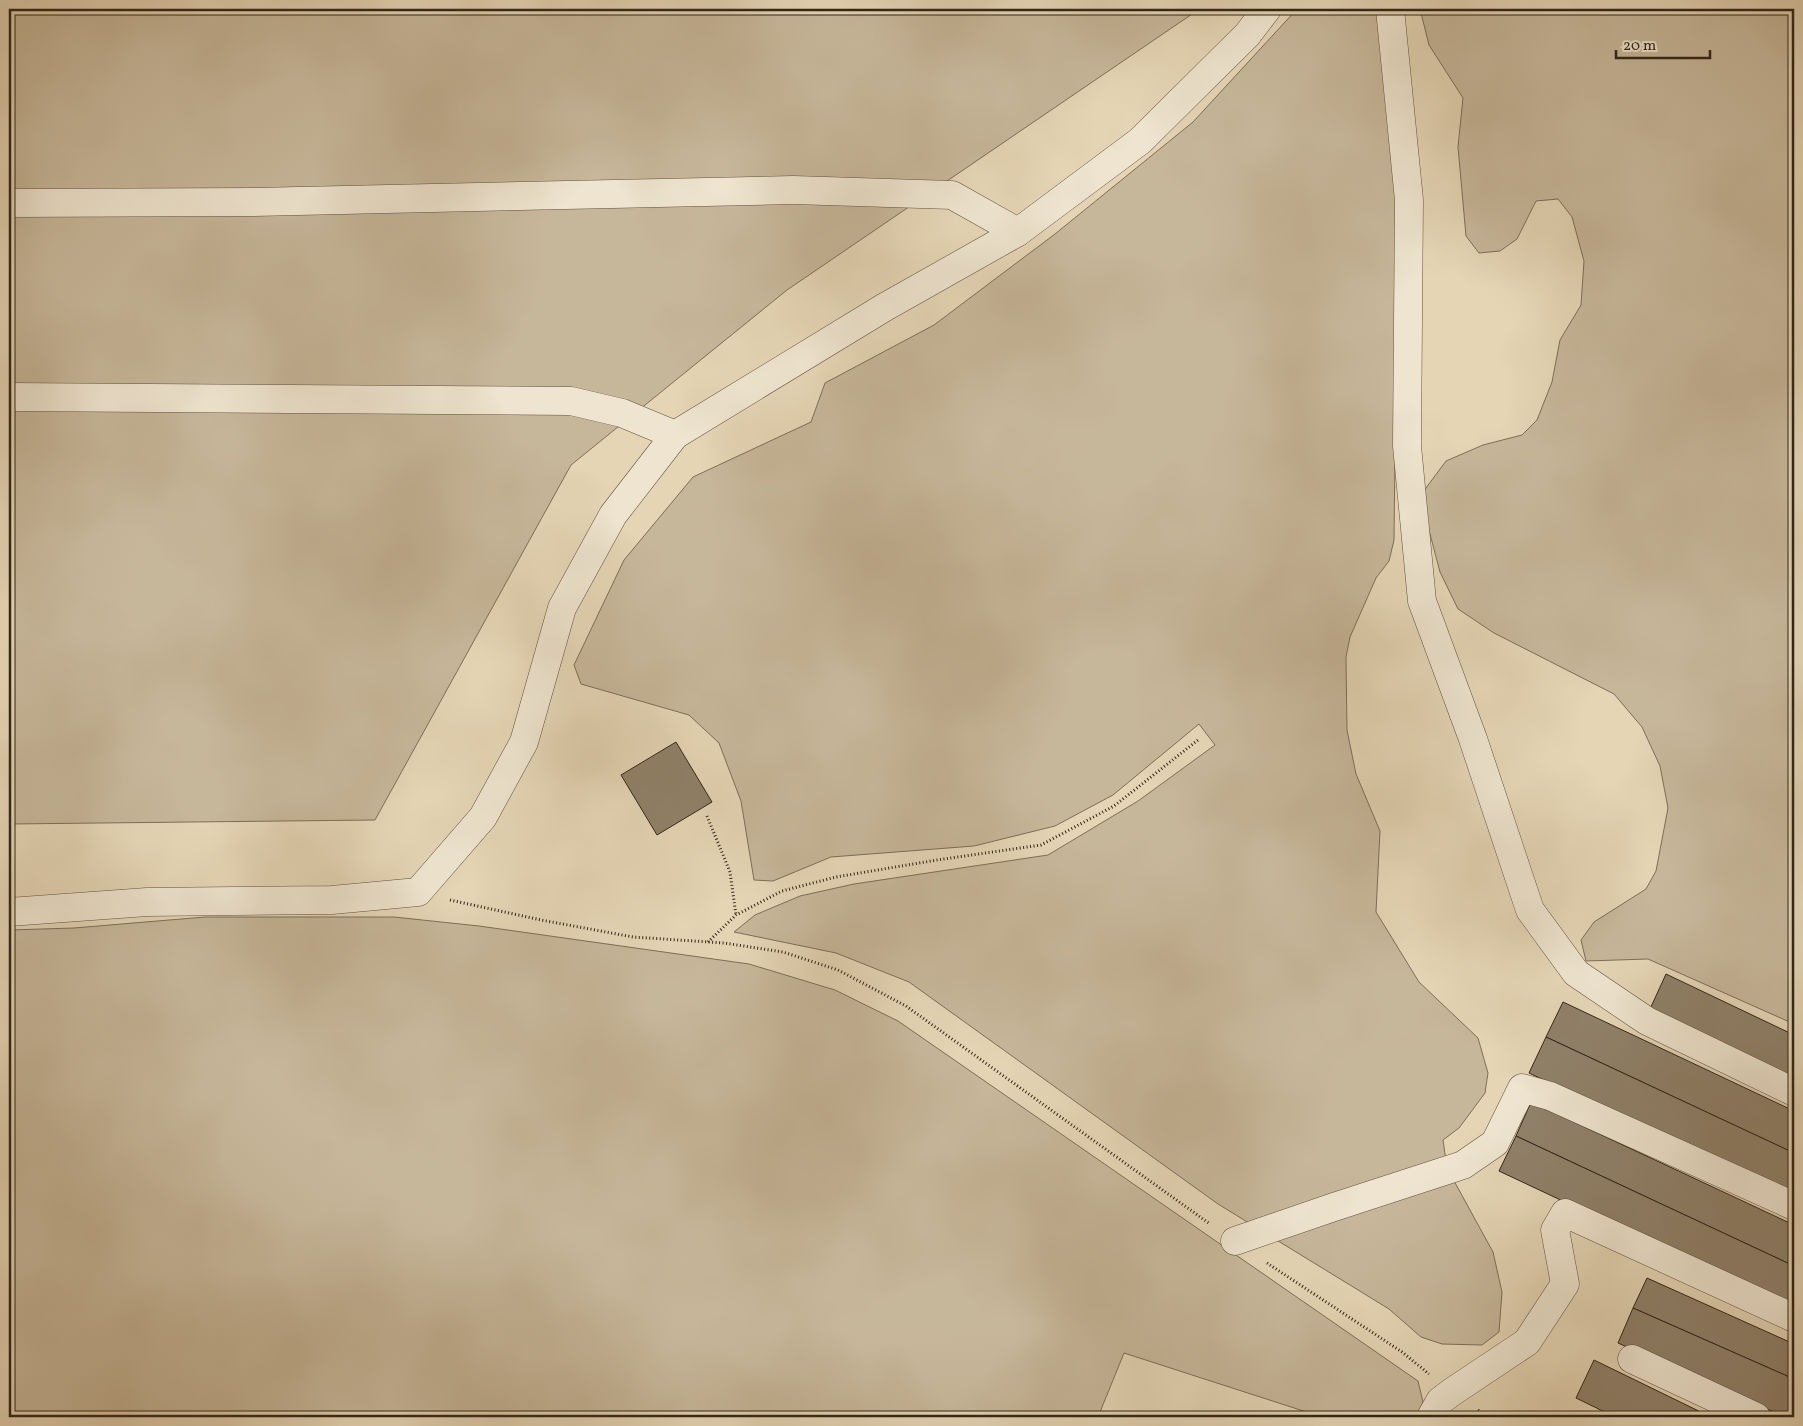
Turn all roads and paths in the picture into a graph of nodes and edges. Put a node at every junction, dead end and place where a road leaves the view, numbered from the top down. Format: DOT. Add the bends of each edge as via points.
graph roads {
  1 [pos="1267,9"];
  2 [pos="1390,9"];
  3 [pos="9,203"];
  4 [pos="1018,232"];
  5 [pos="9,397"];
  6 [pos="675,435"];
  7 [pos="1198,740"];
  8 [pos="707,816"];
  9 [pos="418,892"];
  10 [pos="9,912"];
  11 [pos="736,915"];
  12 [pos="708,942"];
  13 [pos="1794,1092"];
  14 [pos="1794,1206"];
  15 [pos="1235,1241"];
  16 [pos="1794,1318"];
  17 [pos="1632,1359"];
  18 [pos="1452,1392"];
  19 [pos="1431,1417"];
  20 [pos="1488,1417"];
  21 [pos="1756,1417"];
  1 -- 4 [label="street" via="1247,34 1140,141"];
  2 -- 13 [label="street" via="1409,200 1407,446 1422,601 1473,739 1530,910 1576,973 1647,1021"];
  3 -- 4 [label="street" via="254,202 803,190 952,195"];
  4 -- 6 [label="street" via="885,307"];
  5 -- 6 [label="street" via="572,401 622,413"];
  6 -- 9 [label="street" via="613,515 562,608 524,742 483,817"];
  7 -- 11 [label="path" via="1114,806 1041,845 836,877 782,891"];
  8 -- 11 [label="path" via="730,872"];
  9 -- 10 [label="street" via="332,900 148,902"];
  9 -- 12 [label="path" via="633,937"];
  11 -- 12 [label="path"];
  12 -- 15 [label="path" via="783,952 838,970 906,1006"];
  14 -- 15 [label="street" via="1550,1096 1522,1088 1495,1143 1463,1165"];
  15 -- 18 [label="path" via="1402,1352"];
  16 -- 18 [label="street" via="1565,1213 1555,1230 1565,1284 1527,1342"];
  17 -- 21 [label="street"];
  18 -- 19 [label="street" via="1440,1401"];
  18 -- 20 [label="path"];
}
